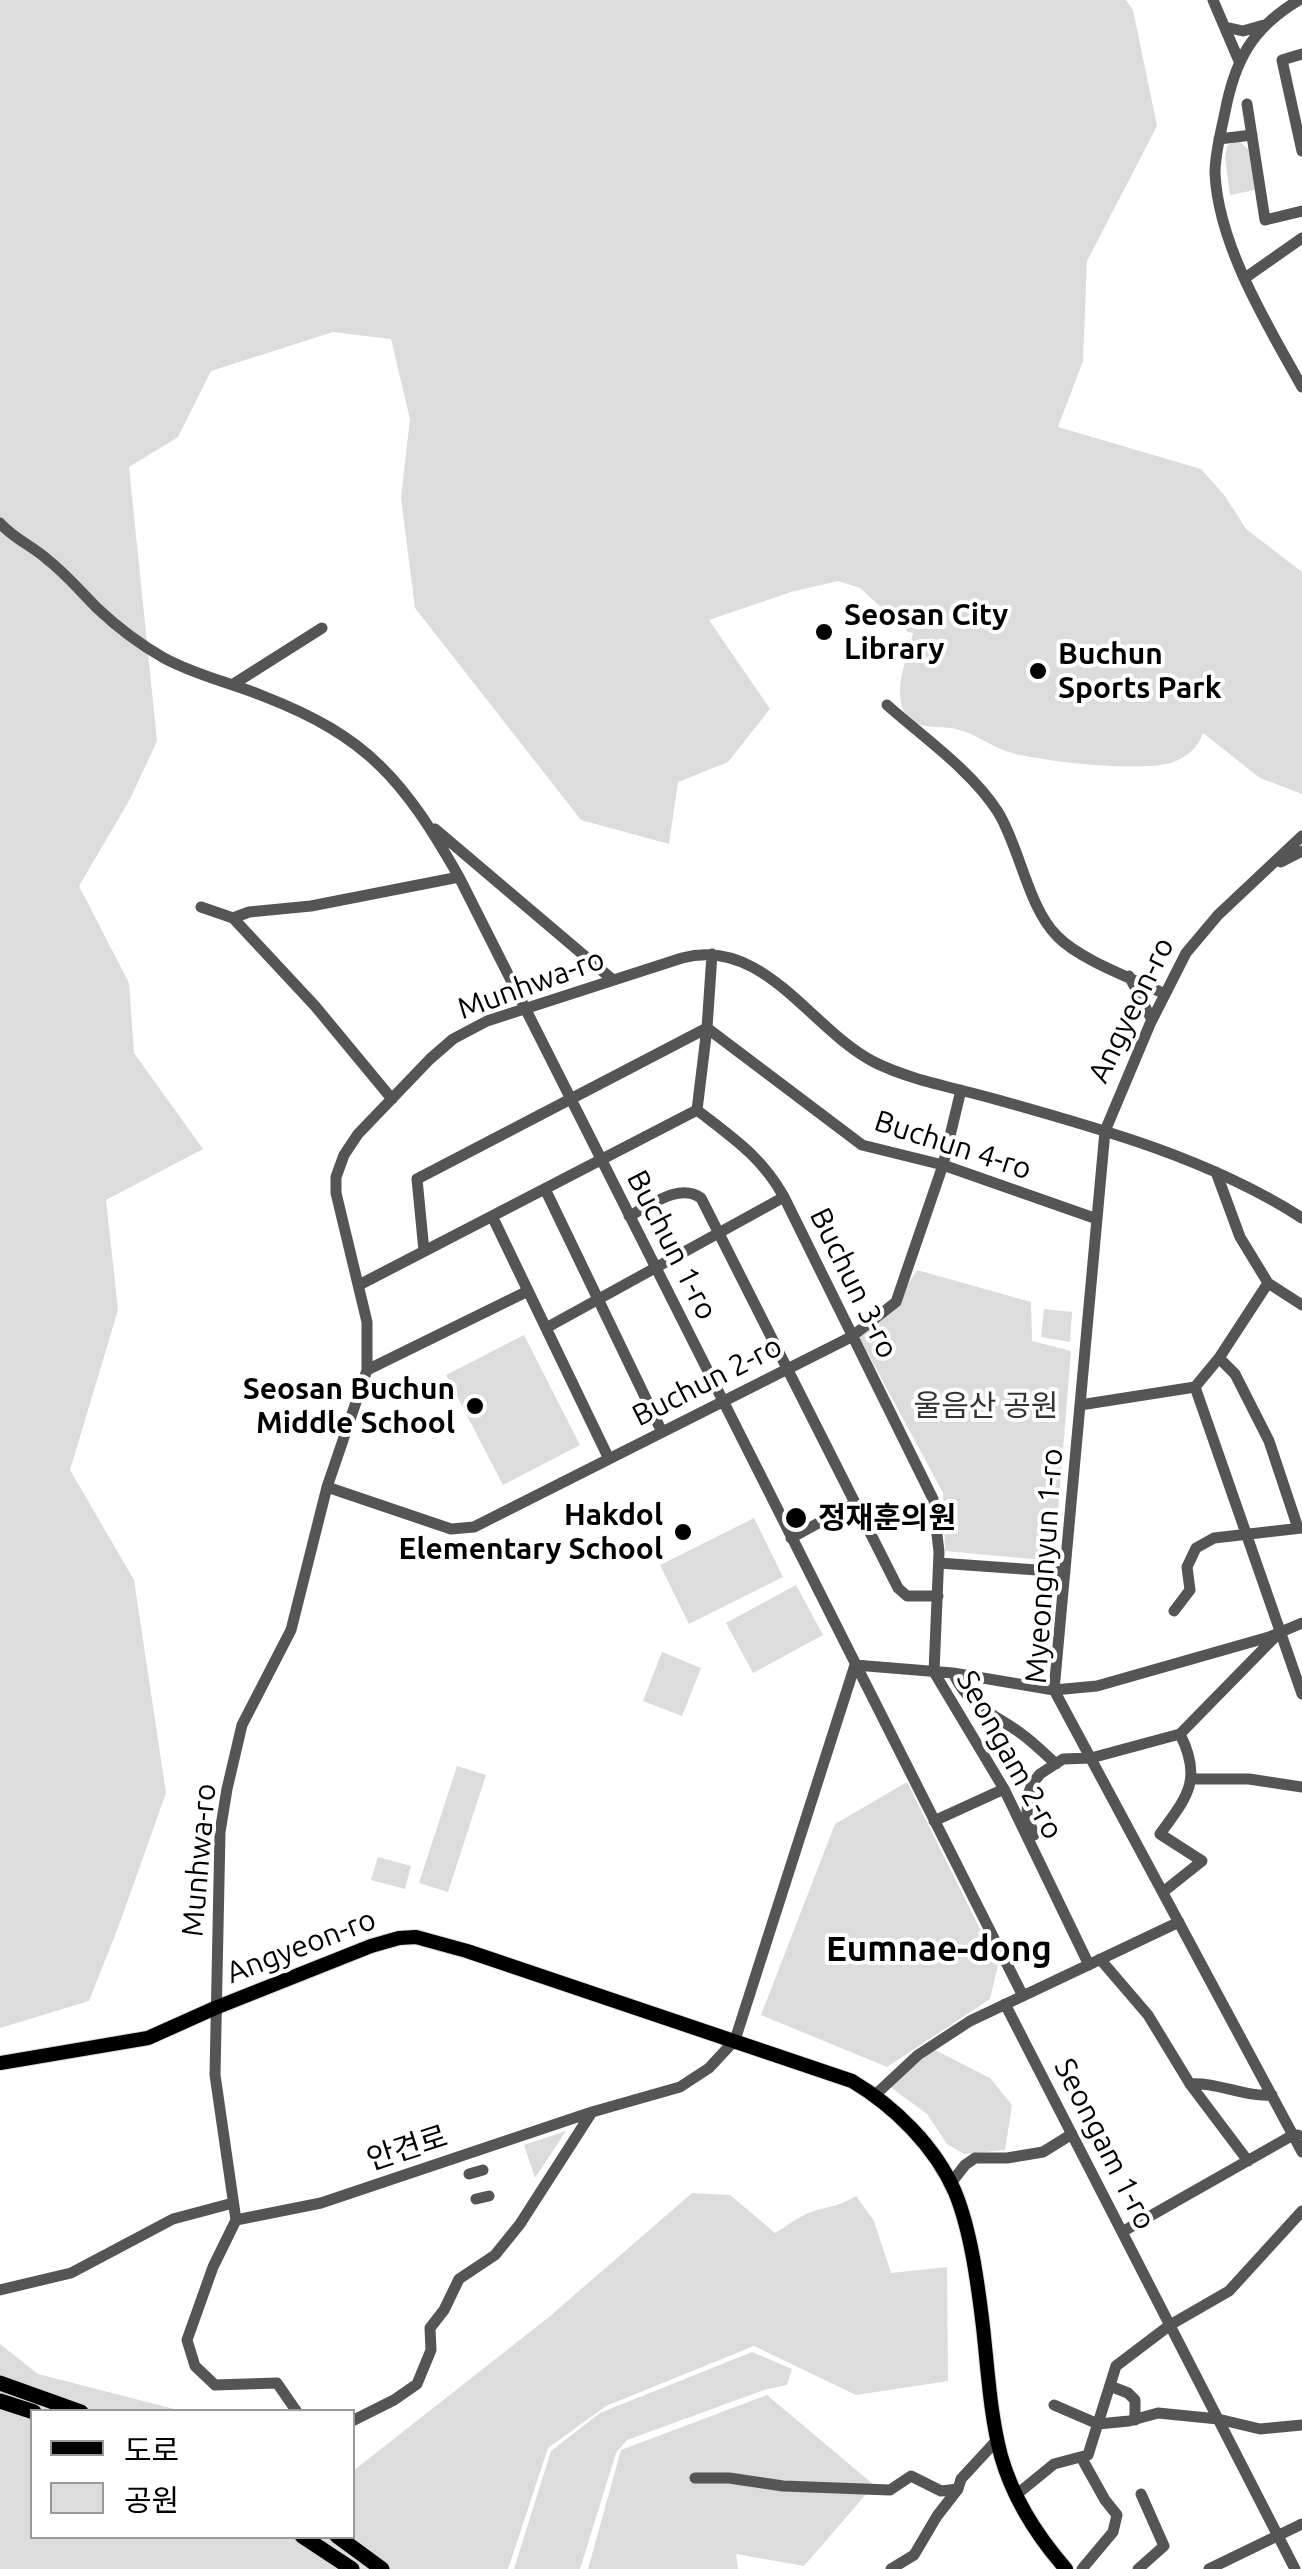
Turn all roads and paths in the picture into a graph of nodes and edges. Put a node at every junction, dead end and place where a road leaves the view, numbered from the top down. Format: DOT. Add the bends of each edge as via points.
graph roads {
  1 [pos="1213,0"];
  2 [pos="1299,0"];
  3 [pos="1268,22"];
  4 [pos="1224,27"];
  5 [pos="1302,54"];
  6 [pos="1239,61"];
  7 [pos="1248,104"];
  8 [pos="1252,134"];
  9 [pos="1220,139"];
  10 [pos="1301,143"];
  11 [pos="1302,212"];
  12 [pos="1302,238"];
  13 [pos="1245,278"];
  14 [pos="1302,388"];
  15 [pos="0,523"];
  16 [pos="322,628"];
  17 [pos="232,685"];
  18 [pos="887,705"];
  19 [pos="428,823"];
  20 [pos="1302,836"];
  21 [pos="1302,851"];
  22 [pos="1273,862"];
  23 [pos="459,877"];
  24 [pos="201,906"];
  25 [pos="233,918"];
  26 [pos="712,954"];
  27 [pos="1129,976"];
  28 [pos="613,980"];
  29 [pos="1165,994"];
  30 [pos="526,1009"];
  31 [pos="1152,1020"];
  32 [pos="707,1028"];
  33 [pos="960,1090"];
  34 [pos="392,1099"];
  35 [pos="571,1099"];
  36 [pos="697,1110"];
  37 [pos="1105,1131"];
  38 [pos="601,1160"];
  39 [pos="943,1165"];
  40 [pos="1216,1172"];
  41 [pos="545,1189"];
  42 [pos="784,1198"];
  43 [pos="492,1216"];
  44 [pos="630,1216"];
  45 [pos="1302,1218"];
  46 [pos="1098,1219"];
  47 [pos="719,1234"];
  48 [pos="424,1252"];
  49 [pos="655,1268"];
  50 [pos="1268,1283"];
  51 [pos="359,1285"];
  52 [pos="528,1291"];
  53 [pos="598,1299"];
  54 [pos="1302,1306"];
  55 [pos="546,1328"];
  56 [pos="851,1337"];
  57 [pos="1219,1358"];
  58 [pos="787,1369"];
  59 [pos="367,1370"];
  60 [pos="1195,1387"];
  61 [pos="722,1401"];
  62 [pos="1080,1405"];
  63 [pos="662,1432"];
  64 [pos="609,1458"];
  65 [pos="327,1487"];
  66 [pos="855,1503"];
  67 [pos="1300,1528"];
  68 [pos="1246,1535"];
  69 [pos="791,1538"];
  70 [pos="939,1562"];
  71 [pos="1065,1572"];
  72 [pos="938,1596"];
  73 [pos="1174,1611"];
  74 [pos="1302,1623"];
  75 [pos="1279,1633"];
  76 [pos="854,1665"];
  77 [pos="934,1672"];
  78 [pos="952,1673"];
  79 [pos="1054,1690"];
  80 [pos="1302,1694"];
  81 [pos="1180,1734"];
  82 [pos="1091,1758"];
  83 [pos="1056,1764"];
  84 [pos="1191,1779"];
  85 [pos="1302,1787"];
  86 [pos="1004,1789"];
  87 [pos="934,1822"];
  88 [pos="1042,1863"];
  89 [pos="1163,1892"];
  90 [pos="1179,1922"];
  91 [pos="1095,1962"];
  92 [pos="1023,1996"];
  93 [pos="1005,2004"];
  94 [pos="215,2008"];
  95 [pos="734,2040"];
  96 [pos="0,2063"];
  97 [pos="1190,2084"];
  98 [pos="1272,2095"];
  99 [pos="874,2096"];
  100 [pos="592,2112"];
  101 [pos="1072,2134"];
  102 [pos="1298,2135"];
  103 [pos="1302,2152"];
  104 [pos="1248,2161"];
  105 [pos="483,2170"];
  106 [pos="469,2174"];
  107 [pos="950,2183"];
  108 [pos="234,2203"];
  109 [pos="1302,2211"];
  110 [pos="236,2220"];
  111 [pos="1122,2232"];
  112 [pos="0,2290"];
  113 [pos="1170,2324"];
  114 [pos="0,2383"];
  115 [pos="1110,2386"];
  116 [pos="0,2401"];
  117 [pos="1054,2405"];
  118 [pos="73,2409"];
  119 [pos="296,2409"];
  120 [pos="30,2411"];
  121 [pos="1218,2419"];
  122 [pos="355,2420"];
  123 [pos="1135,2420"];
  124 [pos="1098,2424"];
  125 [pos="1302,2426"];
  126 [pos="997,2440"];
  127 [pos="1081,2457"];
  128 [pos="695,2478"];
  129 [pos="958,2489"];
  130 [pos="1141,2494"];
  131 [pos="1016,2495"];
  132 [pos="1302,2524"];
  133 [pos="1278,2535"];
  134 [pos="307,2539"];
  135 [pos="341,2539"];
  136 [pos="352,2569"];
  137 [pos="382,2569"];
  138 [pos="891,2569"];
  139 [pos="1066,2569"];
  140 [pos="1082,2569"];
  141 [pos="1138,2569"];
  142 [pos="1209,2569"];
  143 [pos="1295,2569"];
  1 -- 4 [label="street"];
  2 -- 3 [label="street"];
  3 -- 4 [label="street" via="1244,31"];
  3 -- 6 [label="street"];
  4 -- 6 [label="street"];
  5 -- 10 [label="street" via="1282,60"];
  6 -- 9 [label="street"];
  7 -- 8 [label="street"];
  8 -- 9 [label="street"];
  8 -- 11 [label="street" via="1265,220"];
  9 -- 13 [label="street" via="1218,198"];
  12 -- 13 [label="street"];
  13 -- 14 [label="street"];
  15 -- 17 [label="street" via="160,656"];
  16 -- 17 [label="street"];
  17 -- 19 [label="street" via="348,738 379,763"];
  18 -- 27 [label="street" via="992,803 1057,936"];
  19 -- 23 [label="street, Buchun 1-ro"];
  19 -- 28 [label="street"];
  20 -- 22 [label="street, Angyeon-ro"];
  21 -- 22 [label="street"];
  22 -- 29 [label="street, Angyeon-ro" via="1194,942"];
  23 -- 25 [label="street"];
  23 -- 30 [label="street, Buchun 1-ro"];
  24 -- 25 [label="street"];
  25 -- 34 [label="street"];
  26 -- 28 [label="street, Munhwa-ro"];
  26 -- 32 [label="street"];
  26 -- 33 [label="street" via="764,973 872,1060"];
  27 -- 29 [label="street"];
  27 -- 31 [label="street"];
  28 -- 30 [label="street, Munhwa-ro"];
  29 -- 31 [label="street, Angyeon-ro"];
  30 -- 34 [label="street, Munhwa-ro" via="452,1040"];
  30 -- 35 [label="street, Buchun 1-ro"];
  31 -- 37 [label="street, Angyeon-ro"];
  32 -- 35 [label="street"];
  32 -- 36 [label="street"];
  32 -- 39 [label="street, Buchun 4-ro" via="862,1145"];
  33 -- 37 [label="street"];
  33 -- 39 [label="street, Buchun 2-ro"];
  34 -- 51 [label="street, Munhwa-ro" via="350,1144 336,1177"];
  35 -- 38 [label="street, Buchun 1-ro"];
  35 -- 48 [label="street" via="416,1180"];
  36 -- 38 [label="street"];
  36 -- 42 [label="street, Buchun 3-ro" via="758,1159"];
  37 -- 40 [label="street"];
  37 -- 46 [label="street, Myeongnyun 1-ro"];
  38 -- 41 [label="street"];
  38 -- 44 [label="street, Buchun 1-ro"];
  39 -- 46 [label="street, Buchun 4-ro"];
  39 -- 56 [label="street, Buchun 2-ro" via="896,1302"];
  40 -- 45 [label="street"];
  40 -- 50 [label="street" via="1240,1236"];
  41 -- 43 [label="street"];
  41 -- 53 [label="street"];
  42 -- 47 [label="street"];
  42 -- 56 [label="street, Buchun 3-ro"];
  43 -- 48 [label="street"];
  43 -- 52 [label="street"];
  44 -- 47 [label="street" via="677,1192 691,1192"];
  44 -- 49 [label="street, Buchun 1-ro"];
  46 -- 62 [label="street, Myeongnyun 1-ro"];
  47 -- 49 [label="street"];
  47 -- 58 [label="street"];
  48 -- 51 [label="street"];
  49 -- 53 [label="street"];
  49 -- 61 [label="street, Buchun 1-ro"];
  50 -- 54 [label="street"];
  50 -- 57 [label="street"];
  51 -- 59 [label="street, Munhwa-ro"];
  52 -- 55 [label="street"];
  52 -- 59 [label="street"];
  53 -- 55 [label="street"];
  53 -- 63 [label="street"];
  55 -- 64 [label="street"];
  56 -- 58 [label="street, Buchun 2-ro"];
  56 -- 70 [label="street, Buchun 3-ro" via="933,1499"];
  57 -- 60 [label="street"];
  57 -- 67 [label="street" via="1235,1374 1270,1441"];
  58 -- 61 [label="street, Buchun 2-ro"];
  58 -- 66 [label="street"];
  59 -- 65 [label="street, Munhwa-ro"];
  60 -- 62 [label="street"];
  60 -- 68 [label="street"];
  61 -- 63 [label="street, Buchun 2-ro"];
  61 -- 69 [label="street, Buchun 1-ro"];
  62 -- 71 [label="street, Myeongnyun 1-ro"];
  63 -- 64 [label="street, Buchun 2-ro"];
  64 -- 65 [label="street, Buchun 2-ro" via="459,1530"];
  65 -- 94 [label="street, Munhwa-ro" via="291,1630 248,1711 223,1807"];
  66 -- 69 [label="street"];
  66 -- 72 [label="street" via="900,1590"];
  67 -- 68 [label="street"];
  68 -- 73 [label="street" via="1214,1538 1196,1548 1187,1567 1190,1590"];
  68 -- 75 [label="street"];
  69 -- 76 [label="street, Buchun 1-ro"];
  70 -- 71 [label="street"];
  70 -- 72 [label="street, Buchun 3-ro"];
  71 -- 79 [label="street, Myeongnyun 1-ro"];
  72 -- 77 [label="street, Buchun 3-ro"];
  74 -- 75 [label="street"];
  75 -- 79 [label="street" via="1098,1686"];
  75 -- 80 [label="street"];
  75 -- 81 [label="street"];
  76 -- 77 [label="street"];
  76 -- 87 [label="street"];
  76 -- 95 [label="street"];
  77 -- 78 [label="street"];
  77 -- 86 [label="street, Seongam 2-ro"];
  78 -- 79 [label="street"];
  78 -- 83 [label="street, Myeongnyun 1-ro" via="975,1704"];
  79 -- 82 [label="street, Myeongnyun 1-ro"];
  81 -- 82 [label="street"];
  81 -- 84 [label="street"];
  82 -- 83 [label="street"];
  82 -- 89 [label="street, Myeongnyun 1-ro"];
  83 -- 88 [label="street, Seongam 2-ro" via="1040,1774 1028,1796"];
  84 -- 85 [label="street"];
  84 -- 89 [label="street" via="1160,1834 1202,1861"];
  86 -- 87 [label="street"];
  86 -- 88 [label="street, Seongam 2-ro"];
  87 -- 92 [label="street"];
  88 -- 91 [label="street, Seongam 2-ro"];
  89 -- 90 [label="street, Myeongnyun 1-ro"];
  90 -- 91 [label="street"];
  90 -- 98 [label="street, Myeongnyun 1-ro"];
  91 -- 92 [label="street"];
  91 -- 97 [label="street, Seongam 2-ro" via="1148,2016"];
  92 -- 93 [label="street"];
  93 -- 99 [label="street" via="918,2055"];
  93 -- 101 [label="street, Seongam 1-ro"];
  94 -- 95 [label="main road, Angyeon-ro" via="371,1946 416,1937"];
  94 -- 96 [label="main road, Angyeon-ro" via="148,2038"];
  94 -- 108 [label="street" via="215,2075"];
  95 -- 99 [label="main road, Angyeon-ro" via="838,2076"];
  95 -- 100 [label="street" via="686,2085"];
  97 -- 98 [label="street"];
  97 -- 104 [label="street, Seongam 2-ro"];
  98 -- 102 [label="street, Myeongnyun 1-ro"];
  99 -- 107 [label="main road, Angyeon-ro" via="924,2144"];
  100 -- 110 [label="street, 안견로" via="321,2203"];
  100 -- 122 [label="street" via="520,2224 494,2255 459,2279 430,2328 431,2350 418,2384"];
  101 -- 107 [label="street" via="1043,2152 975,2158"];
  101 -- 111 [label="street, Seongam 1-ro"];
  102 -- 103 [label="street, Myeongnyun 1-ro"];
  102 -- 104 [label="street"];
  104 -- 111 [label="street"];
  105 -- 106 [label="street"];
  107 -- 126 [label="main road, Angyeon-ro" via="970,2254"];
  108 -- 110 [label="street"];
  108 -- 112 [label="street" via="173,2219 72,2273"];
  109 -- 113 [label="street" via="1229,2292"];
  110 -- 119 [label="street" via="186,2340 195,2366 215,2384 277,2383"];
  111 -- 113 [label="street, Seongam 1-ro"];
  113 -- 115 [label="street" via="1116,2366"];
  113 -- 121 [label="street, Seongam 1-ro"];
  114 -- 118 [label="highway"];
  115 -- 123 [label="street" via="1136,2400"];
  115 -- 124 [label="street"];
  116 -- 120 [label="highway"];
  117 -- 124 [label="street"];
  121 -- 123 [label="street" via="1158,2413"];
  121 -- 125 [label="street" via="1260,2429"];
  121 -- 133 [label="street, Seongam 1-ro"];
  123 -- 124 [label="street"];
  124 -- 127 [label="street" via="1088,2455"];
  126 -- 129 [label="street"];
  126 -- 131 [label="main road, Angyeon-ro"];
  127 -- 131 [label="street" via="1054,2464"];
  127 -- 140 [label="street" via="1118,2515"];
  128 -- 129 [label="street" via="890,2490 911,2476 942,2491"];
  129 -- 138 [label="street" via="914,2555"];
  130 -- 141 [label="street" via="1164,2546"];
  131 -- 139 [label="main road, Angyeon-ro"];
  132 -- 133 [label="street"];
  133 -- 142 [label="street"];
  133 -- 143 [label="street, Seongam 1-ro"];
  134 -- 136 [label="highway"];
  135 -- 137 [label="highway"];
}
